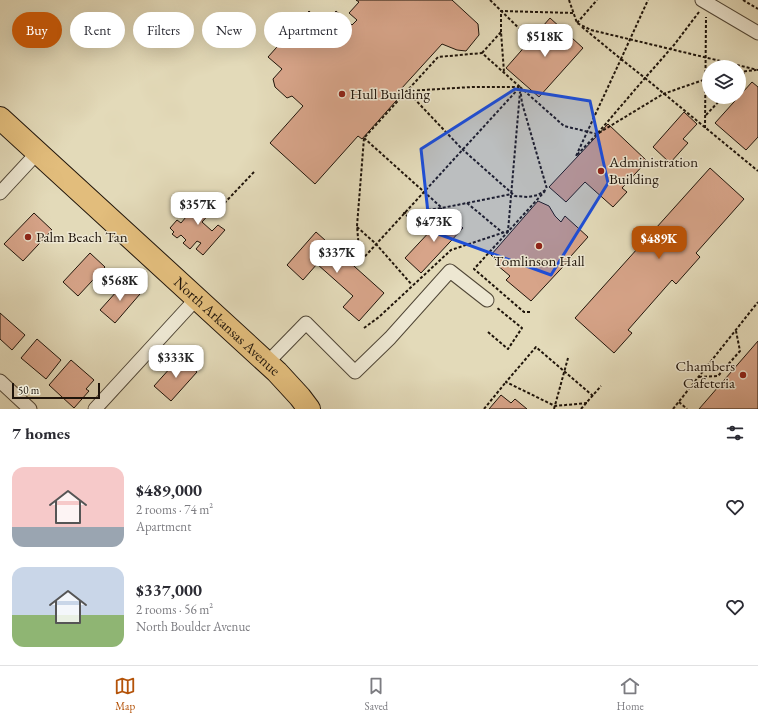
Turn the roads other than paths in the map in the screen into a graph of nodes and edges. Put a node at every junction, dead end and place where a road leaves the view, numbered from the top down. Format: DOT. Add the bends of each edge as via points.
graph roads {
  1 [pos="704,1"];
  2 [pos="758,33"];
  3 [pos="0,118"];
  4 [pos="38,152"];
  5 [pos="0,193"];
  6 [pos="196,298"];
  7 [pos="487,300"];
  8 [pos="267,363"];
  9 [pos="0,381"];
  10 [pos="30,409"];
  11 [pos="96,409"];
  12 [pos="309,409"];
  1 -- 2 [label="street"];
  3 -- 4 [label="highway, North Arkansas Avenue"];
  4 -- 5 [label="street"];
  4 -- 6 [label="highway, North Arkansas Avenue"];
  6 -- 8 [label="highway, North Arkansas Avenue"];
  6 -- 11 [label="street"];
  7 -- 8 [label="street" via="450,272 355,372 306,323"];
  8 -- 12 [label="highway, North Arkansas Avenue" via="300,396"];
  9 -- 10 [label="street"];
}
